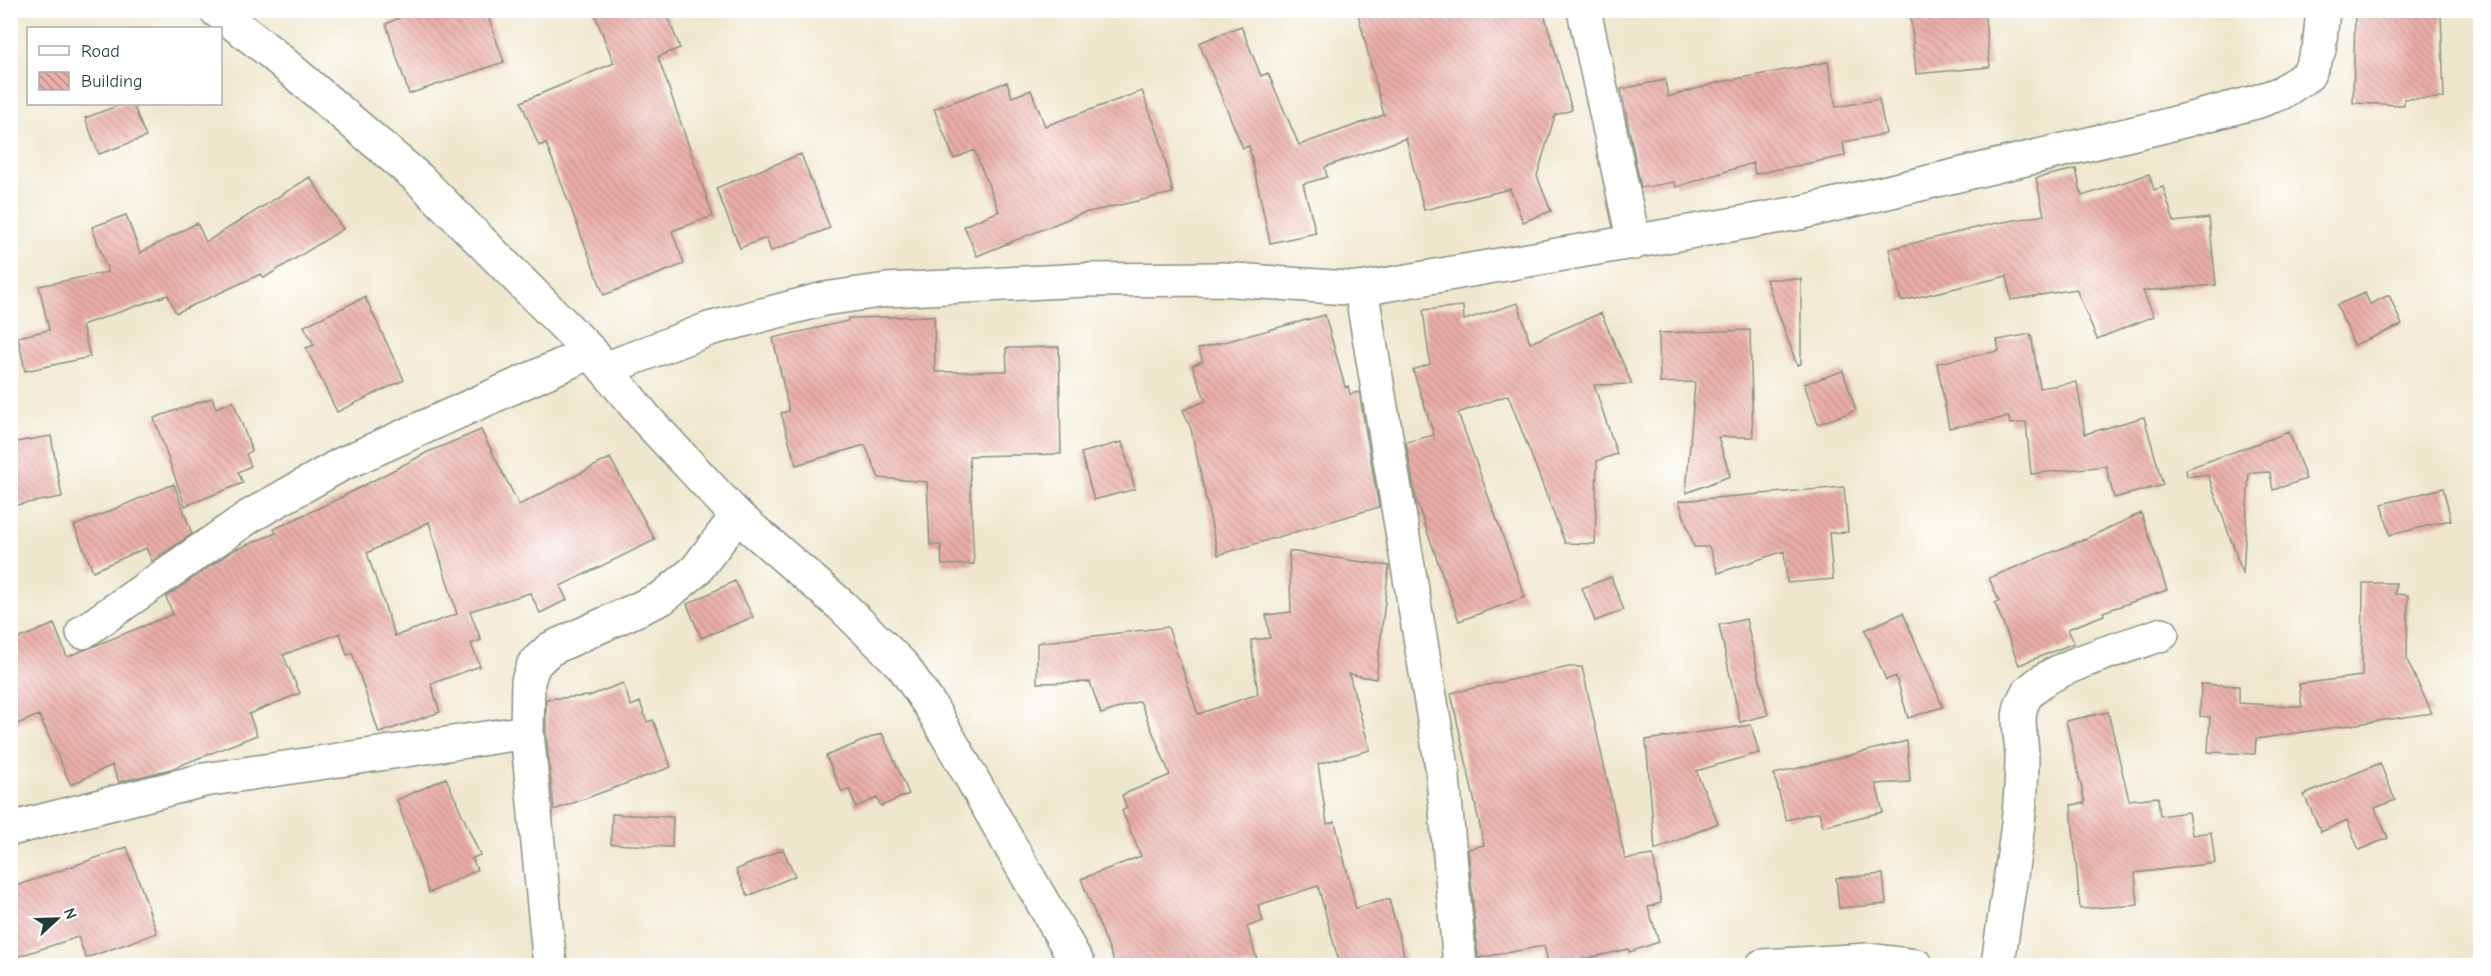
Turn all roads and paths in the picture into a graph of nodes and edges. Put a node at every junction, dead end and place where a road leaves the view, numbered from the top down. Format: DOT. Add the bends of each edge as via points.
graph roads {
  1 [pos="216,10"];
  2 [pos="1584,10"];
  3 [pos="2323,10"];
  4 [pos="1634,243"];
  5 [pos="1361,290"];
  6 [pos="598,360"];
  7 [pos="737,516"];
  8 [pos="83,632"];
  9 [pos="2162,634"];
  10 [pos="527,732"];
  11 [pos="10,829"];
  12 [pos="550,966"];
  13 [pos="1079,966"];
  14 [pos="1460,966"];
  15 [pos="1762,966"];
  16 [pos="1917,966"];
  17 [pos="1998,966"];
  1 -- 6 [label="street" via="270,51 419,179"];
  2 -- 4 [label="street"];
  3 -- 4 [label="street" via="2319,50 2308,75 2281,93 2256,102 1915,188"];
  4 -- 5 [label="street"];
  5 -- 6 [label="street" via="1198,279 1084,280 887,290 824,299"];
  5 -- 14 [label="street" via="1442,767"];
  6 -- 7 [label="street" via="648,421"];
  6 -- 8 [label="street" via="340,465 250,516"];
  7 -- 10 [label="street" via="696,570 662,598 550,649 534,664 528,681"];
  7 -- 13 [label="street" via="842,606 903,666 931,707"];
  9 -- 17 [label="street" via="2048,676 2029,692 2018,709 2021,809"];
  10 -- 11 [label="street" via="204,780"];
  10 -- 12 [label="street"];
  15 -- 16 [label="street" via="1869,960"];
}
